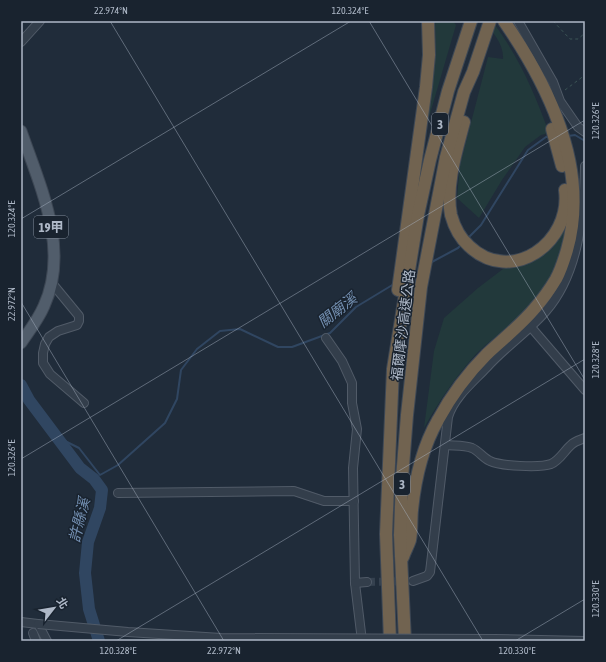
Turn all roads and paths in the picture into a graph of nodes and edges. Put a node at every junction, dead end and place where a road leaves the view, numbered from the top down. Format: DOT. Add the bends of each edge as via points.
graph roads {
  1 [pos="40,21"];
  2 [pos="428,21"];
  3 [pos="471,21"];
  4 [pos="490,21"];
  5 [pos="495,21"];
  6 [pos="504,21"];
  7 [pos="518,21"];
  8 [pos="553,21"];
  9 [pos="585,33"];
  10 [pos="21,42"];
  11 [pos="473,72"];
  12 [pos="585,75"];
  13 [pos="558,95"];
  14 [pos="554,122"];
  15 [pos="21,131"];
  16 [pos="585,132"];
  17 [pos="562,147"];
  18 [pos="585,166"];
  19 [pos="413,215"];
  20 [pos="51,282"];
  21 [pos="530,326"];
  22 [pos="326,338"];
  23 [pos="21,343"];
  24 [pos="585,390"];
  25 [pos="84,403"];
  26 [pos="585,438"];
  27 [pos="445,445"];
  28 [pos="118,493"];
  29 [pos="354,501"];
  30 [pos="401,562"];
  31 [pos="413,581"];
  32 [pos="367,582"];
  33 [pos="355,583"];
  34 [pos="21,622"];
  35 [pos="38,624"];
  36 [pos="47,641"];
  37 [pos="362,641"];
  38 [pos="390,641"];
  39 [pos="405,641"];
  40 [pos="585,641"];
  1 -- 10 [label="street"];
  2 -- 19 [label="highway" via="429,55 416,156"];
  3 -- 19 [label="highway, 3"];
  4 -- 11 [label="highway, 福爾摩沙高速公路 / 3"];
  5 -- 14 [label="highway" via="528,73"];
  6 -- 14 [label="highway" via="541,84"];
  7 -- 13 [label="street"];
  8 -- 9 [label="path" via="570,40 578,39"];
  11 -- 17 [label="highway" via="472,92 450,188 451,215 457,230 473,250 493,260 518,260 543,248 552,239 564,213 566,195"];
  11 -- 30 [label="highway, 福爾摩沙高速公路 / 3" via="464,92 446,157 421,287 403,465"];
  12 -- 13 [label="path"];
  13 -- 16 [label="street" via="573,122"];
  14 -- 17 [label="highway"];
  15 -- 20 [label="main road, 19甲" via="42,190 53,238 55,258"];
  17 -- 30 [label="highway" via="571,172 574,219 564,262 557,278 536,307 467,376 438,420 420,467 412,509 410,539"];
  18 -- 21 [label="street" via="581,223 572,264 551,306"];
  19 -- 38 [label="highway, 福爾摩沙高速公路 / 3" via="393,369 386,534"];
  20 -- 23 [label="main road, 19甲" via="44,305"];
  20 -- 25 [label="street" via="79,316 79,320 77,325 49,337 44,348 43,363 50,374"];
  21 -- 24 [label="street"];
  21 -- 27 [label="street" via="495,358 451,408"];
  22 -- 29 [label="street" via="342,361 352,384 352,403 357,429 353,468"];
  26 -- 27 [label="street" via="570,446 559,459 542,466 496,464 488,461 473,448"];
  27 -- 31 [label="street" via="430,572 427,576"];
  28 -- 29 [label="street" via="294,491 324,501"];
  29 -- 33 [label="street"];
  30 -- 39 [label="highway, 福爾摩沙高速公路 / 3"];
  32 -- 33 [label="street"];
  33 -- 37 [label="street"];
  34 -- 35 [label="street"];
  35 -- 36 [label="street"];
  35 -- 40 [label="street, bridge" via="221,638"];
}
